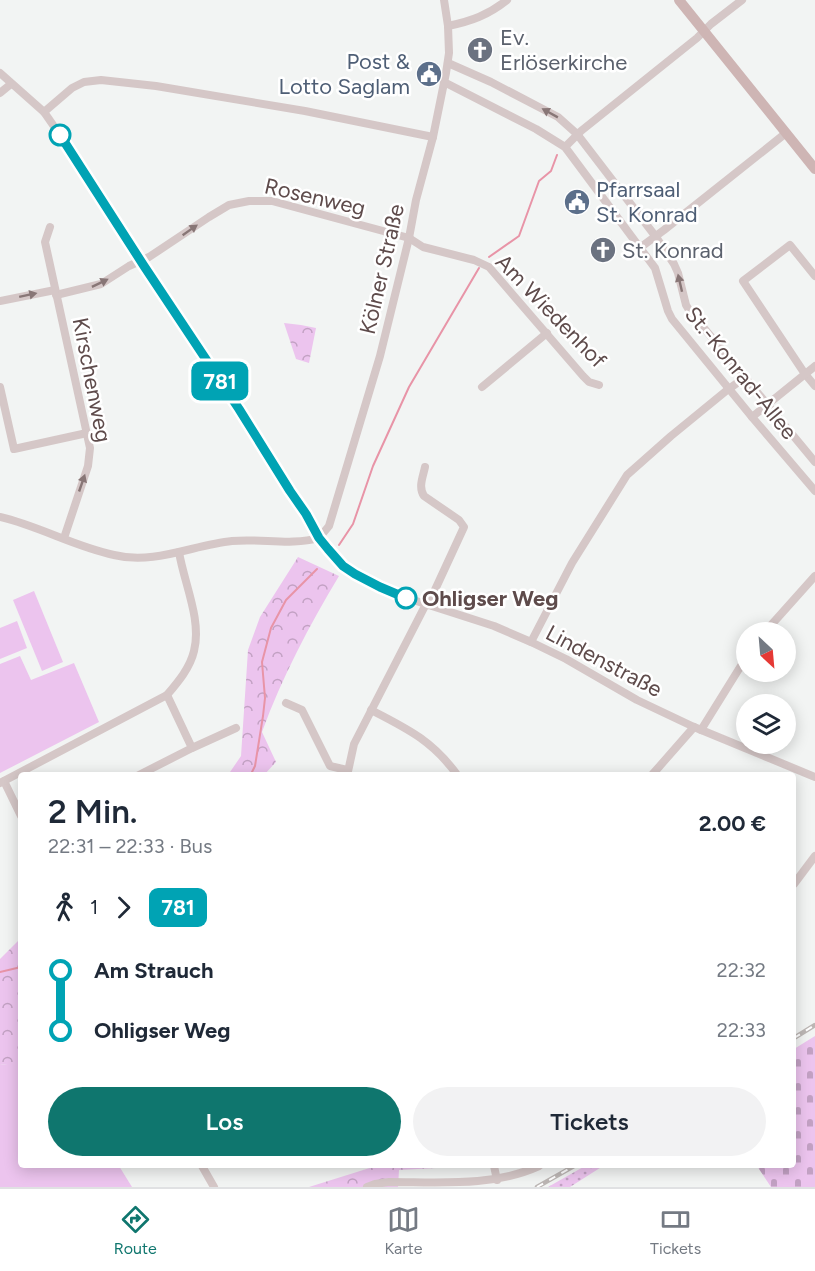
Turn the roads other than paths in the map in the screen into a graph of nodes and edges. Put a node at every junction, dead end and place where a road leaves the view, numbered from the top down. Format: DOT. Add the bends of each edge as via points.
graph roads {
  1 [pos="444,0"];
  2 [pos="507,0"];
  3 [pos="679,0"];
  4 [pos="742,0"];
  5 [pos="448,26"];
  6 [pos="704,31"];
  7 [pos="448,63"];
  8 [pos="0,73"];
  9 [pos="444,82"];
  10 [pos="11,84"];
  11 [pos="0,93"];
  12 [pos="44,112"];
  13 [pos="786,133"];
  14 [pos="578,135"];
  15 [pos="434,136"];
  16 [pos="565,147"];
  17 [pos="815,169"];
  18 [pos="50,227"];
  19 [pos="656,237"];
  20 [pos="409,238"];
  21 [pos="641,247"];
  22 [pos="140,261"];
  23 [pos="815,276"];
  24 [pos="56,292"];
  25 [pos="0,301"];
  26 [pos="547,333"];
  27 [pos="815,366"];
  28 [pos="805,374"];
  29 [pos="744,378"];
  30 [pos="599,385"];
  31 [pos="815,386"];
  32 [pos="0,387"];
  33 [pos="482,387"];
  34 [pos="729,389"];
  35 [pos="767,404"];
  36 [pos="752,417"];
  37 [pos="87,433"];
  38 [pos="815,462"];
  39 [pos="425,467"];
  40 [pos="815,491"];
  41 [pos="0,517"];
  42 [pos="64,538"];
  43 [pos="319,538"];
  44 [pos="179,552"];
  45 [pos="815,576"];
  46 [pos="427,604"];
  47 [pos="774,622"];
  48 [pos="531,642"];
  49 [pos="736,672"];
  50 [pos="167,695"];
  51 [pos="286,703"];
  52 [pos="371,710"];
  53 [pos="237,728"];
  54 [pos="698,728"];
  55 [pos="192,748"];
  56 [pos="21,772"];
  57 [pos="145,772"];
  58 [pos="345,772"];
  59 [pos="347,772"];
  60 [pos="455,772"];
  61 [pos="655,772"];
  62 [pos="18,774"];
  63 [pos="815,777"];
  64 [pos="2,782"];
  65 [pos="18,811"];
  66 [pos="815,856"];
  67 [pos="796,881"];
  68 [pos="203,1168"];
  69 [pos="494,1168"];
  70 [pos="534,1168"];
  71 [pos="497,1180"];
  72 [pos="418,1184"];
  73 [pos="214,1187"];
  74 [pos="367,1187"];
  1 -- 5 [label="street, Kölner Straße"];
  2 -- 5 [label="street" via="494,11"];
  3 -- 6 [label="main road"];
  4 -- 6 [label="street"];
  5 -- 7 [label="street, Kölner Straße"];
  6 -- 13 [label="main road"];
  6 -- 14 [label="street"];
  7 -- 9 [label="street, Kölner Straße"];
  14 -- 7 [label="street, St.-Konrad-Allee, one-way" via="558,117"];
  8 -- 10 [label="street, Lindenstraße"];
  9 -- 15 [label="street, Kölner Straße"];
  9 -- 16 [label="street, St.-Konrad-Allee"];
  10 -- 11 [label="street"];
  10 -- 12 [label="street, Lindenstraße"];
  12 -- 15 [label="street" via="72,88 102,80 305,111"];
  12 -- 22 [label="street, Lindenstraße"];
  13 -- 17 [label="main road"];
  13 -- 19 [label="street"];
  14 -- 16 [label="street"];
  14 -- 19 [label="street, St.-Konrad-Allee"];
  15 -- 20 [label="street, Kölner Straße"];
  16 -- 21 [label="street, St.-Konrad-Allee"];
  18 -- 24 [label="street, Kirschenweg" via="45,242"];
  19 -- 21 [label="street"];
  29 -- 19 [label="street, St.-Konrad-Allee, one-way" via="689,310 676,268"];
  22 -- 20 [label="street, Rosenweg, one-way" via="229,205 249,201 272,201"];
  20 -- 26 [label="street, Am Wiedenhof" via="423,247 489,267"];
  20 -- 43 [label="street, Kölner Straße" via="347,469 329,526"];
  21 -- 34 [label="street, St.-Konrad-Allee" via="655,268 670,315"];
  24 -- 22 [label="street, Rosenweg, one-way" via="97,286"];
  22 -- 43 [label="street, Lindenstraße"];
  23 -- 28 [label="street" via="790,245 743,281"];
  25 -- 24 [label="street, Rosenweg, one-way"];
  24 -- 37 [label="street, Kirschenweg"];
  26 -- 30 [label="street, Am Wiedenhof" via="583,376"];
  26 -- 33 [label="street"];
  27 -- 28 [label="street"];
  28 -- 31 [label="street"];
  28 -- 35 [label="street"];
  29 -- 34 [label="street"];
  29 -- 35 [label="street, St.-Konrad-Allee"];
  32 -- 37 [label="street" via="14,448"];
  34 -- 36 [label="street, St.-Konrad-Allee"];
  34 -- 48 [label="street" via="627,475 572,563"];
  35 -- 36 [label="street"];
  35 -- 38 [label="street, St.-Konrad-Allee"];
  36 -- 40 [label="street, St.-Konrad-Allee"];
  42 -- 37 [label="street, Kirschenweg, one-way" via="88,466"];
  39 -- 46 [label="street" via="421,492 464,527"];
  41 -- 42 [label="street"];
  42 -- 44 [label="street" via="135,559"];
  43 -- 44 [label="street" via="300,542 231,541"];
  43 -- 46 [label="street, Lindenstraße" via="355,574"];
  44 -- 50 [label="street" via="196,628 194,651 187,668"];
  45 -- 47 [label="street"];
  46 -- 48 [label="street, Lindenstraße"];
  46 -- 52 [label="street"];
  48 -- 54 [label="street, Lindenstraße" via="637,700"];
  49 -- 54 [label="street"];
  50 -- 55 [label="street"];
  50 -- 56 [label="street"];
  51 -- 58 [label="street" via="302,710 330,766"];
  52 -- 59 [label="street" via="354,744"];
  52 -- 60 [label="street" via="429,743"];
  53 -- 55 [label="street"];
  54 -- 61 [label="street"];
  54 -- 63 [label="street, Lindenstraße"];
  55 -- 57 [label="street"];
  62 -- 64 [label="street"];
  64 -- 65 [label="street"];
  66 -- 67 [label="street"];
  68 -- 73 [label="street"];
  69 -- 71 [label="street"];
  70 -- 71 [label="street"];
  71 -- 72 [label="street"];
  72 -- 74 [label="street" via="386,1182"];
}
